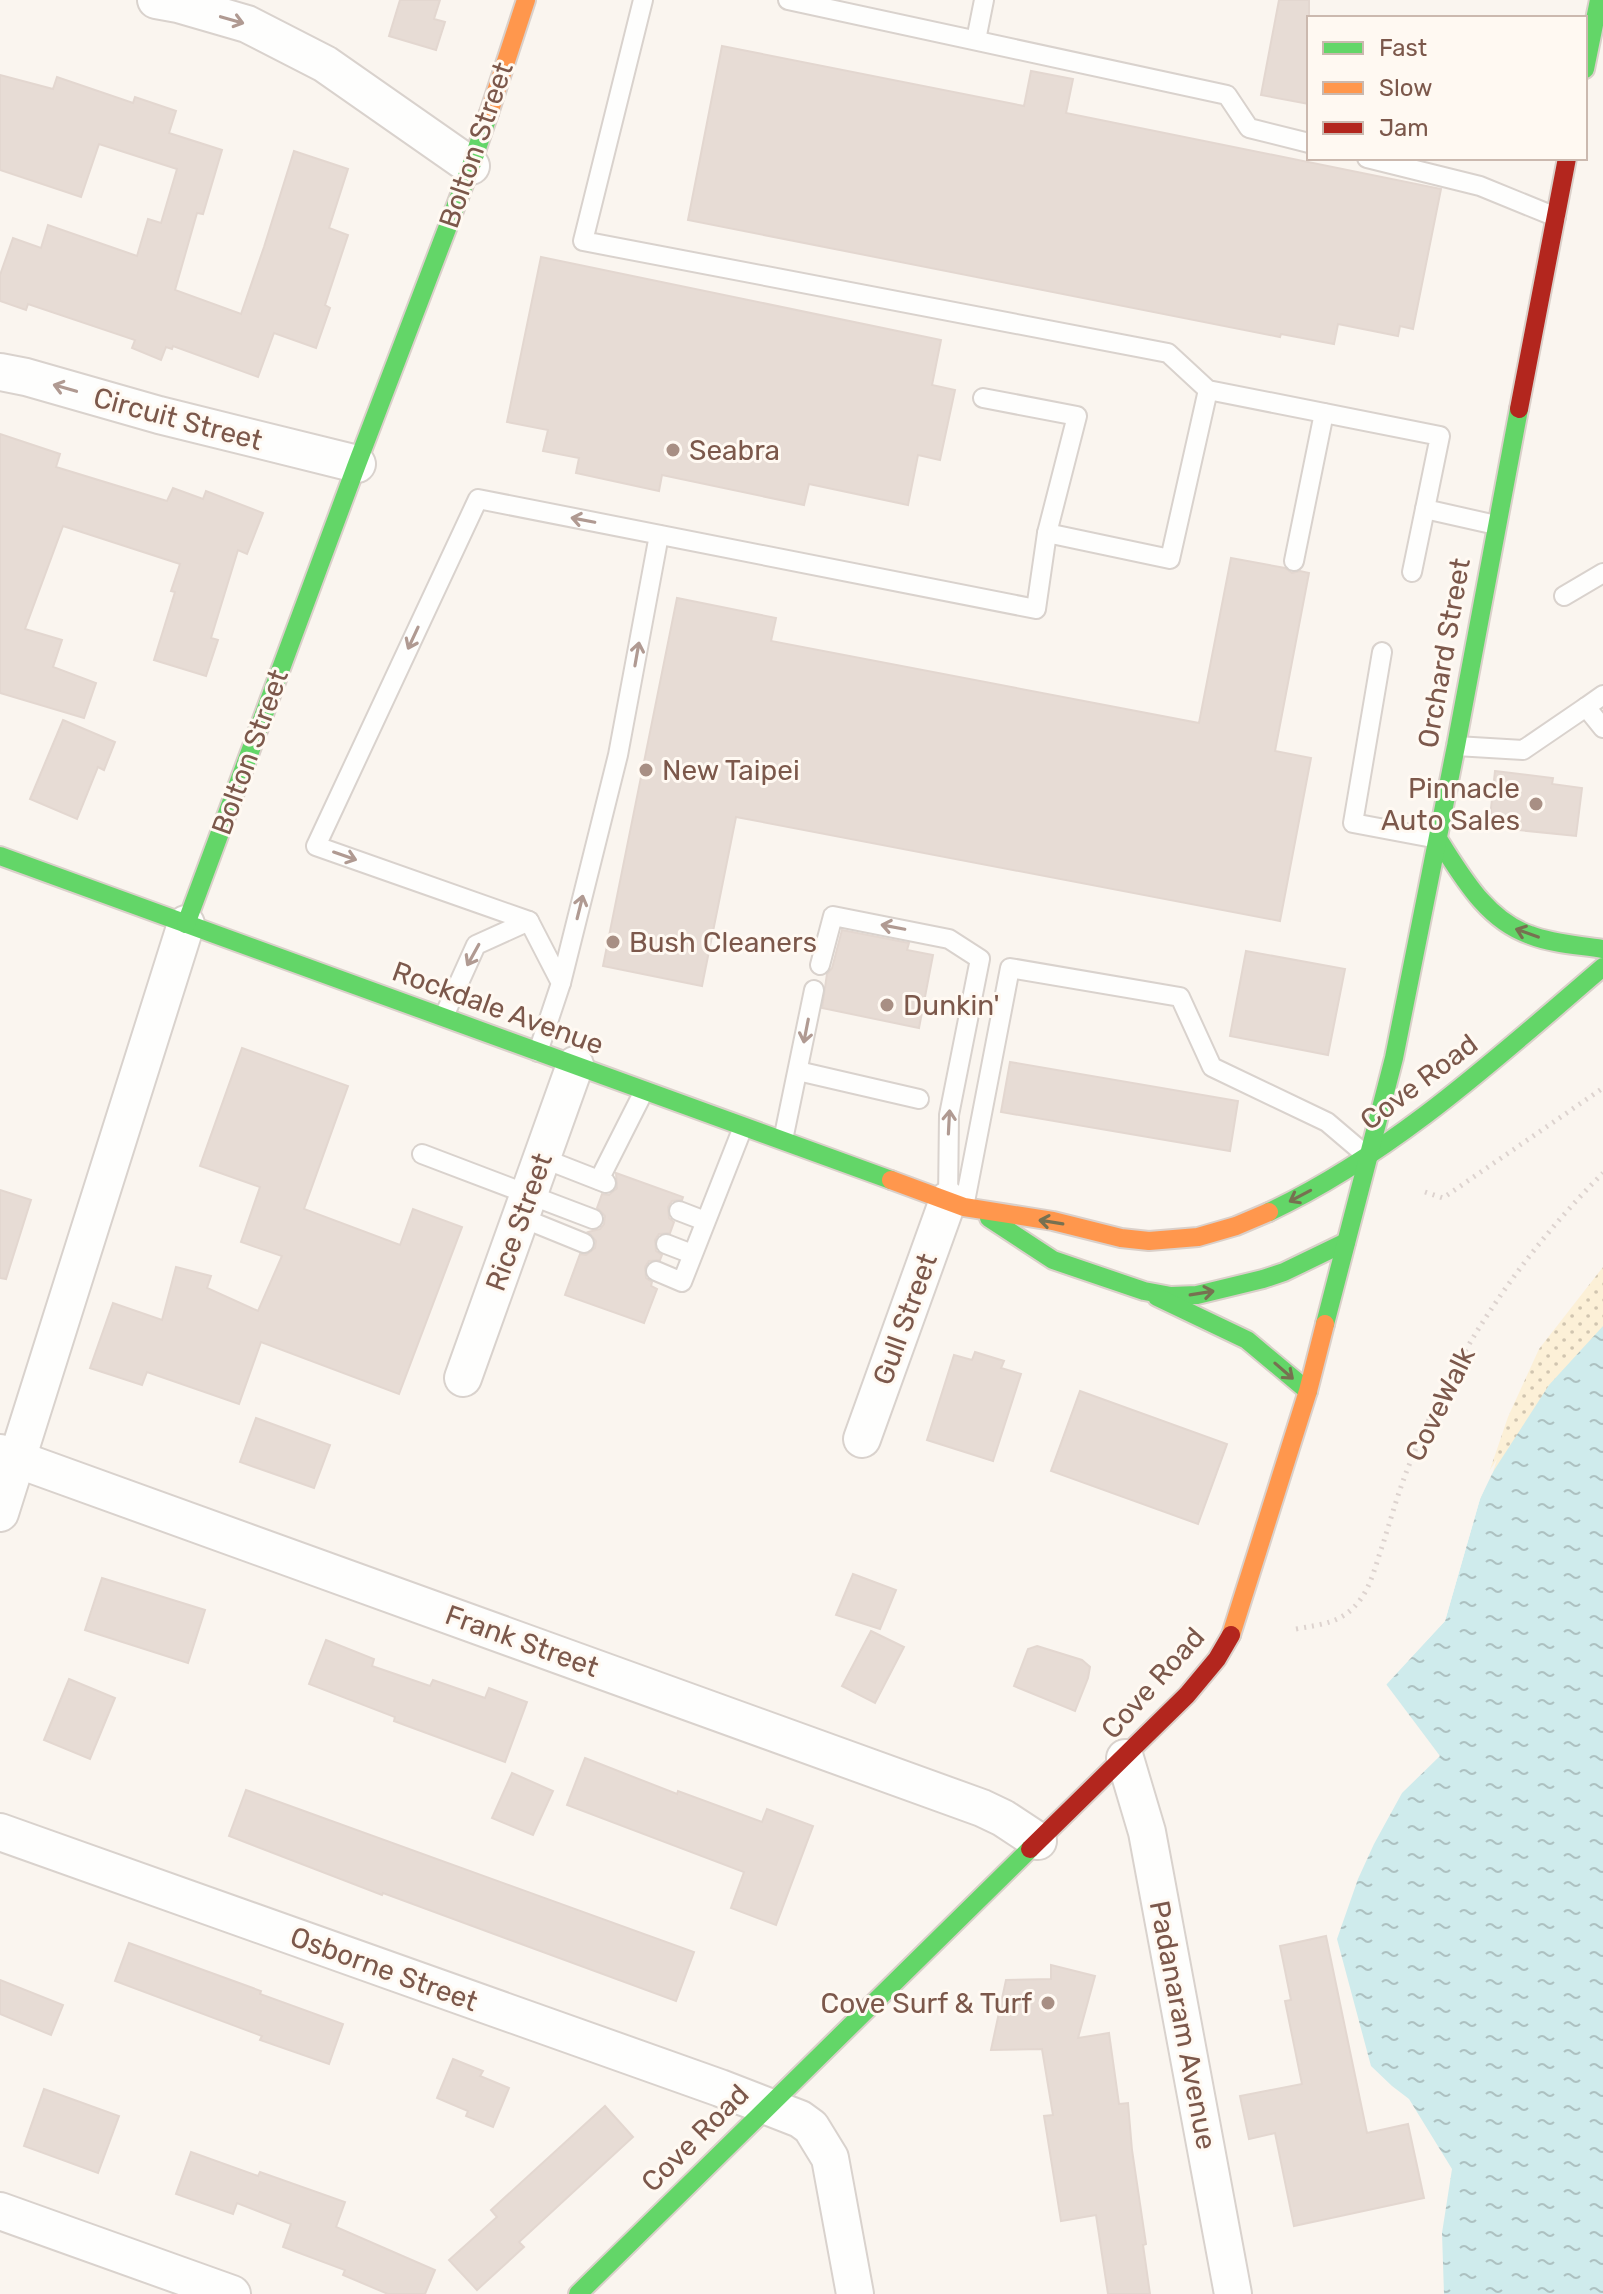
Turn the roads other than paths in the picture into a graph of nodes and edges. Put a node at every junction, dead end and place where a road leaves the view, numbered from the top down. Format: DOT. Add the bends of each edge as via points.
graph roads {
  1 [pos="156,0"];
  2 [pos="526,0"];
  3 [pos="643,0"];
  4 [pos="788,0"];
  5 [pos="984,0"];
  6 [pos="1599,0"];
  7 [pos="870,9"];
  8 [pos="976,40"];
  9 [pos="1587,59"];
  10 [pos="1307,142"];
  11 [pos="1375,160"];
  12 [pos="1567,160"];
  13 [pos="471,166"];
  14 [pos="1556,217"];
  15 [pos="0,372"];
  16 [pos="1208,390"];
  17 [pos="983,398"];
  18 [pos="1324,413"];
  19 [pos="357,464"];
  20 [pos="1425,509"];
  21 [pos="1496,525"];
  22 [pos="1047,533"];
  23 [pos="659,535"];
  24 [pos="1294,561"];
  25 [pos="1412,572"];
  26 [pos="1603,573"];
  27 [pos="1564,596"];
  28 [pos="1382,652"];
  29 [pos="1603,695"];
  30 [pos="1586,707"];
  31 [pos="1603,728"];
  32 [pos="1456,746"];
  33 [pos="1438,839"];
  34 [pos="0,856"];
  35 [pos="529,921"];
  36 [pos="186,924"];
  37 [pos="1603,949"];
  38 [pos="820,965"];
  39 [pos="1603,967"];
  40 [pos="561,983"];
  41 [pos="814,990"];
  42 [pos="444,1016"];
  43 [pos="538,1052"];
  44 [pos="575,1065"];
  45 [pos="798,1071"];
  46 [pos="644,1091"];
  47 [pos="919,1099"];
  48 [pos="743,1127"];
  49 [pos="783,1141"];
  50 [pos="422,1154"];
  51 [pos="1367,1156"];
  52 [pos="542,1158"];
  53 [pos="524,1205"];
  54 [pos="963,1206"];
  55 [pos="679,1211"];
  56 [pos="593,1219"];
  57 [pos="705,1221"];
  58 [pos="1346,1242"];
  59 [pos="584,1243"];
  60 [pos="666,1244"];
  61 [pos="692,1254"];
  62 [pos="656,1271"];
  63 [pos="1144,1291"];
  64 [pos="463,1378"];
  65 [pos="1308,1391"];
  66 [pos="862,1439"];
  67 [pos="8,1456"];
  68 [pos="0,1513"];
  69 [pos="1125,1758"];
  70 [pos="0,1832"];
  71 [pos="1038,1841"];
  72 [pos="768,2106"];
  73 [pos="0,2211"];
  74 [pos="232,2294"];
  75 [pos="578,2294"];
  76 [pos="855,2294"];
  77 [pos="1233,2294"];
  1 -- 13 [label="street, one-way" via="247,24 325,64"];
  2 -- 13 [label="main road, Bolton Street"];
  3 -- 16 [label="lane" via="583,241 1168,353"];
  4 -- 7 [label="lane"];
  5 -- 8 [label="lane"];
  6 -- 9 [label="main road"];
  7 -- 8 [label="lane"];
  8 -- 10 [label="lane" via="1227,95 1249,128"];
  11 -- 14 [label="lane" via="1480,186"];
  12 -- 14 [label="main road, Orchard Street"];
  13 -- 19 [label="main road, Bolton Street"];
  14 -- 21 [label="main road, Orchard Street"];
  19 -- 15 [label="street, Circuit Street, one-way"];
  16 -- 18 [label="lane"];
  16 -- 22 [label="lane" via="1170,559"];
  17 -- 22 [label="lane" via="1077,416"];
  18 -- 20 [label="lane" via="1440,436"];
  18 -- 24 [label="lane"];
  19 -- 36 [label="main road, Bolton Street"];
  20 -- 21 [label="lane"];
  20 -- 25 [label="lane"];
  21 -- 32 [label="main road, Orchard Street"];
  22 -- 23 [label="lane" via="1036,609"];
  23 -- 35 [label="lane, one-way" via="478,499 316,846"];
  40 -- 23 [label="lane, one-way" via="618,755"];
  26 -- 27 [label="lane"];
  28 -- 33 [label="lane" via="1353,823"];
  29 -- 30 [label="lane"];
  30 -- 31 [label="lane"];
  30 -- 32 [label="lane" via="1523,750"];
  32 -- 33 [label="main road, Orchard Street"];
  37 -- 33 [label="main road, one-way" via="1535,937 1504,922"];
  33 -- 51 [label="main road, Orchard Street" via="1394,1058"];
  34 -- 36 [label="main road, Rockdale Avenue"];
  35 -- 40 [label="lane"];
  35 -- 42 [label="lane, one-way" via="476,945"];
  36 -- 42 [label="main road, Rockdale Avenue"];
  36 -- 67 [label="street, Bolton Street"];
  54 -- 38 [label="lane, one-way" via="949,1115 980,959 949,939 833,916"];
  39 -- 51 [label="main road, Cove Road" via="1488,1067"];
  40 -- 43 [label="lane"];
  41 -- 45 [label="lane, one-way"];
  42 -- 43 [label="main road, Rockdale Avenue"];
  43 -- 44 [label="main road, Rockdale Avenue"];
  44 -- 46 [label="main road, Rockdale Avenue"];
  44 -- 52 [label="street, Rice Street"];
  45 -- 47 [label="lane"];
  45 -- 49 [label="lane"];
  46 -- 48 [label="main road, Rockdale Avenue"];
  46 -- 52 [label="lane" via="602,1181"];
  48 -- 49 [label="main road, Rockdale Avenue"];
  48 -- 57 [label="lane"];
  49 -- 54 [label="main road, Rockdale Avenue"];
  50 -- 53 [label="lane"];
  51 -- 54 [label="main road, Rockdale Avenue, one-way" via="1276,1208 1179,1240 1128,1240"];
  51 -- 54 [label="lane" via="1327,1122 1212,1067 1180,997 1010,968"];
  51 -- 58 [label="main road, Cove Road"];
  52 -- 53 [label="street, Rice Street"];
  53 -- 56 [label="lane"];
  53 -- 59 [label="lane"];
  53 -- 64 [label="street, Rice Street"];
  54 -- 63 [label="main road, Rockdale Avenue" via="1053,1260"];
  54 -- 66 [label="street, Gull Street"];
  55 -- 57 [label="lane"];
  57 -- 61 [label="lane"];
  63 -- 58 [label="main road, Rockdale Avenue, one-way" via="1171,1296 1228,1288 1284,1272"];
  58 -- 65 [label="main road, Cove Road"];
  60 -- 61 [label="lane"];
  61 -- 62 [label="lane" via="682,1282"];
  63 -- 65 [label="main road, one-way" via="1247,1340"];
  65 -- 69 [label="main road, Cove Road" via="1228,1644"];
  67 -- 68 [label="street, Bolton Street"];
  67 -- 71 [label="street, Frank Street" via="982,1808"];
  69 -- 71 [label="main road, Cove Road"];
  69 -- 77 [label="street, Padanaram Avenue" via="1147,1832"];
  70 -- 72 [label="street, Osborne Street"];
  71 -- 72 [label="main road, Cove Road"];
  72 -- 75 [label="main road, Cove Road"];
  72 -- 76 [label="street, Osborne Street" via="811,2127 830,2158"];
  73 -- 74 [label="street"];
}
